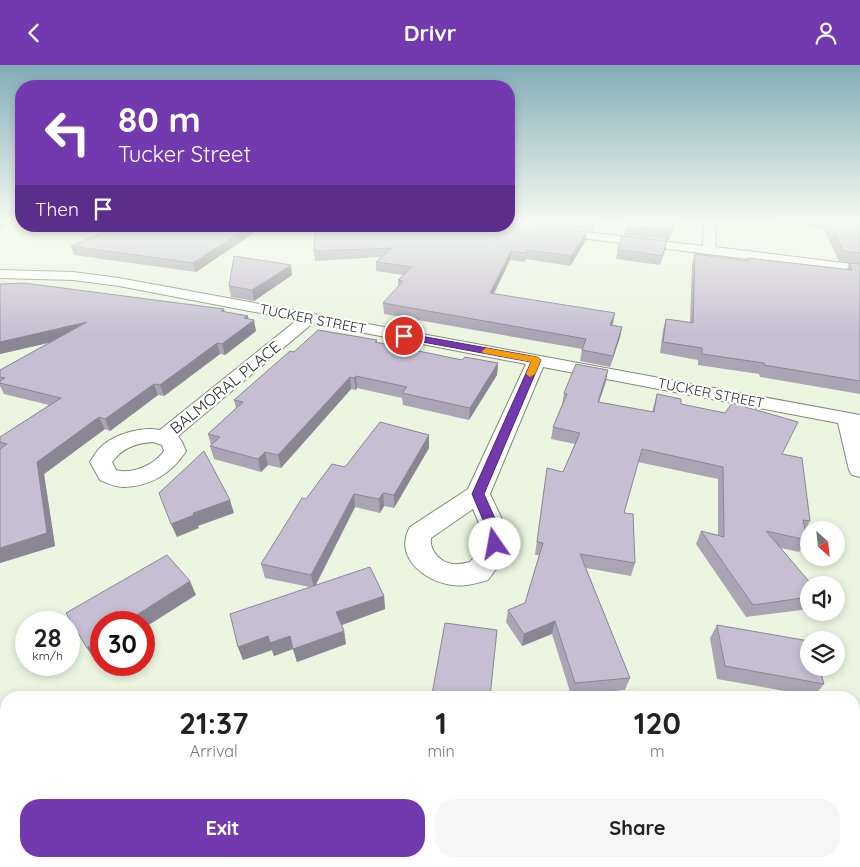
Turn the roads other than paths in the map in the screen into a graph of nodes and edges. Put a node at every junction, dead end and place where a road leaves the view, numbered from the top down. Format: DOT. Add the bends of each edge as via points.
graph roads {
  1 [pos="780,259"];
  2 [pos="860,269"];
  3 [pos="0,274"];
  4 [pos="310,318"];
  5 [pos="537,360"];
  6 [pos="854,420"];
  7 [pos="164,437"];
  8 [pos="860,470"];
  9 [pos="478,494"];
  1 -- 2 [label="street"];
  3 -- 4 [label="street, TUCKER STREET" via="73,276 110,281"];
  4 -- 5 [label="street, TUCKER STREET"];
  4 -- 7 [label="street, BALMORAL PLACE"];
  5 -- 6 [label="street, TUCKER STREET"];
  5 -- 9 [label="street"];
  6 -- 8 [label="street"];
}
